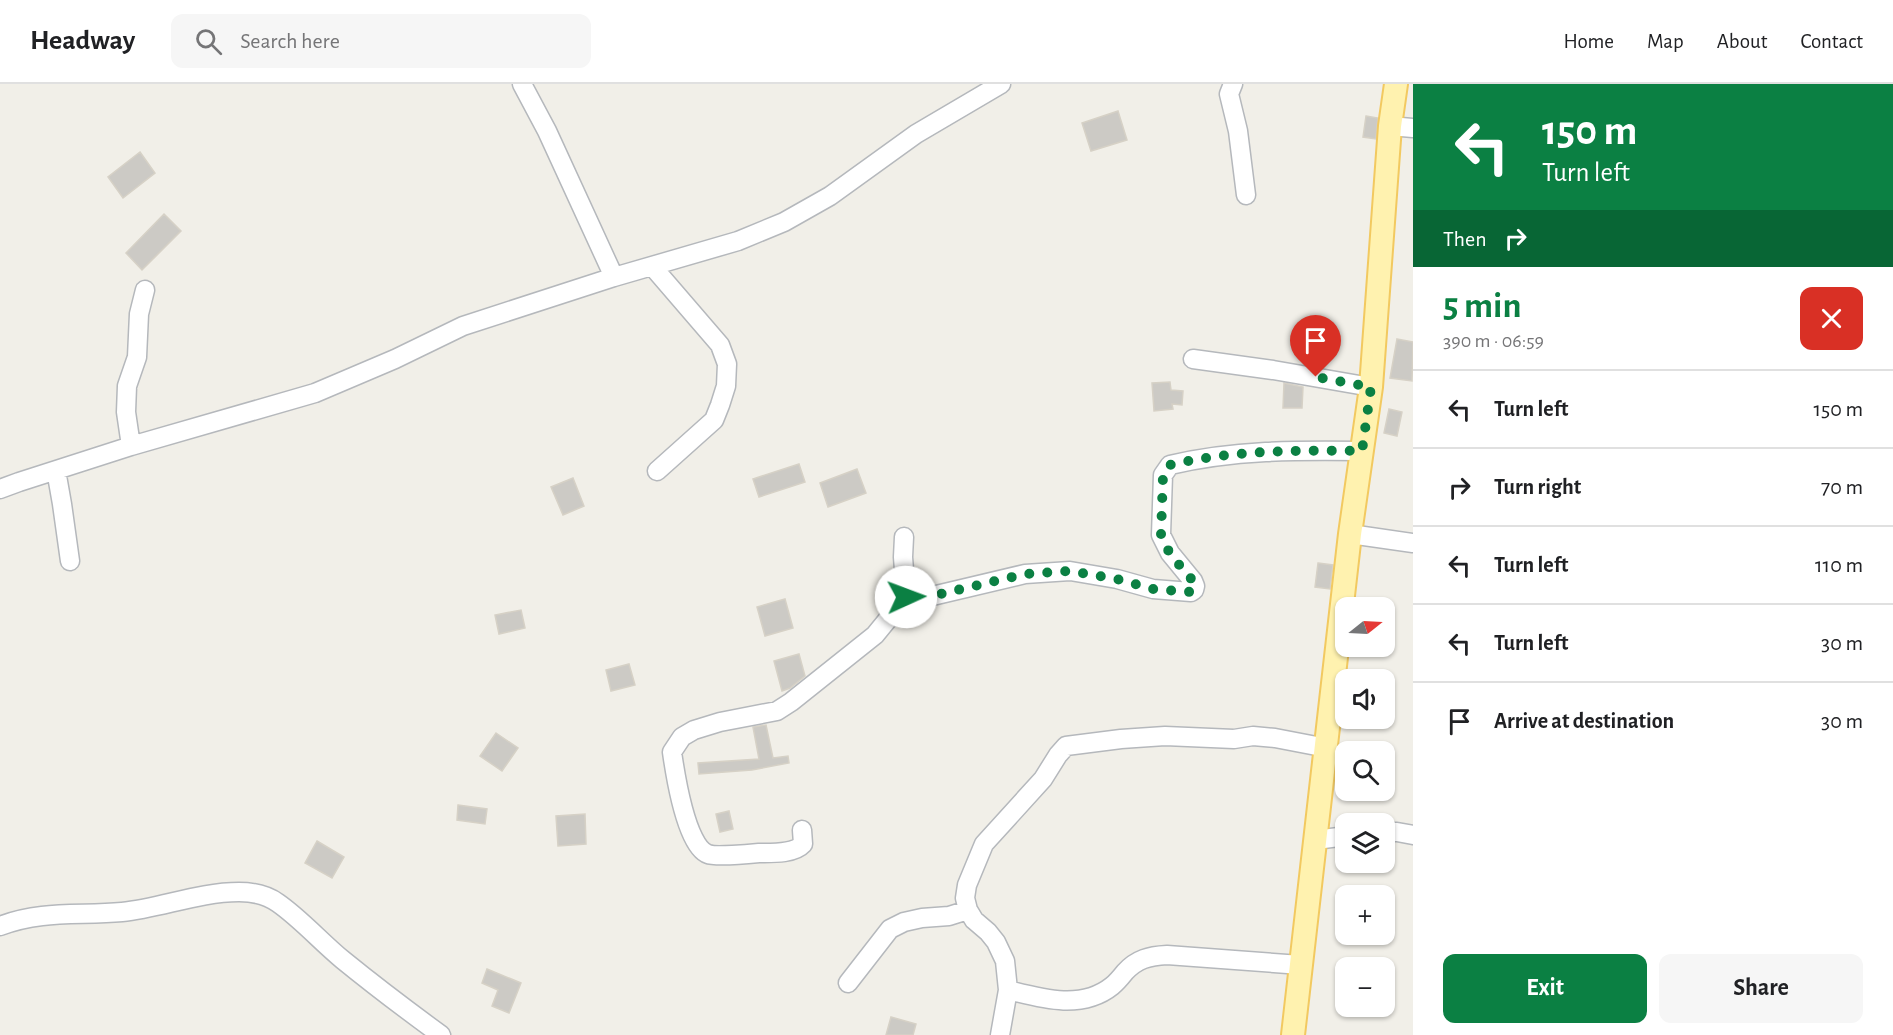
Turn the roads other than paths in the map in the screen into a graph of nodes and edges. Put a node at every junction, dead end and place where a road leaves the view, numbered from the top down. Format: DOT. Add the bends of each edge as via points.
graph roads {
  1 [pos="522,84"];
  2 [pos="1001,84"];
  3 [pos="1233,84"];
  4 [pos="1396,84"];
  5 [pos="1390,126"];
  6 [pos="1413,128"];
  7 [pos="1246,195"];
  8 [pos="652,266"];
  9 [pos="614,277"];
  10 [pos="145,290"];
  11 [pos="1193,359"];
  12 [pos="1371,387"];
  13 [pos="131,446"];
  14 [pos="1362,451"];
  15 [pos="56,470"];
  16 [pos="657,471"];
  17 [pos="0,489"];
  18 [pos="1350,534"];
  19 [pos="904,537"];
  20 [pos="1413,543"];
  21 [pos="70,561"];
  22 [pos="906,597"];
  23 [pos="1327,748"];
  24 [pos="802,830"];
  25 [pos="1395,832"];
  26 [pos="1413,835"];
  27 [pos="1335,837"];
  28 [pos="1316,840"];
  29 [pos="968,910"];
  30 [pos="0,927"];
  31 [pos="1301,965"];
  32 [pos="848,983"];
  33 [pos="1008,990"];
  34 [pos="441,1035"];
  35 [pos="1000,1035"];
  36 [pos="1293,1035"];
  1 -- 9 [label="street"];
  2 -- 8 [label="street" via="916,134 830,196 784,222 738,241"];
  3 -- 7 [label="street" via="1228,94 1238,131"];
  4 -- 5 [label="main road"];
  5 -- 6 [label="street"];
  5 -- 12 [label="main road"];
  8 -- 9 [label="street"];
  8 -- 16 [label="street" via="720,345 727,364 726,386 714,420"];
  9 -- 13 [label="street" via="464,326 315,393"];
  10 -- 13 [label="street" via="139,314 137,357 127,386"];
  11 -- 12 [label="street"];
  12 -- 14 [label="main road"];
  13 -- 15 [label="street"];
  14 -- 18 [label="main road"];
  14 -- 22 [label="street" via="1267,452 1170,465 1163,475 1161,535 1170,554 1193,581 1191,592 1153,589 1070,571 1025,574 928,597"];
  15 -- 17 [label="street"];
  15 -- 21 [label="street"];
  18 -- 20 [label="street"];
  18 -- 23 [label="main road"];
  19 -- 22 [label="street"];
  22 -- 24 [label="street" via="875,635 791,702 777,711 694,729 682,737 672,752 690,833 696,846 708,854 790,850 803,844"];
  23 -- 28 [label="main road"];
  23 -- 29 [label="street" via="1253,736 1165,736 1066,746 1043,779 984,844 967,885"];
  25 -- 26 [label="street"];
  27 -- 28 [label="street"];
  28 -- 31 [label="main road"];
  29 -- 32 [label="street" via="904,922 890,929"];
  29 -- 33 [label="street" via="996,942 1005,961"];
  30 -- 34 [label="street" via="30,917 120,912 214,893 261,895 277,902 344,961"];
  31 -- 33 [label="street" via="1149,956 1135,962 1114,985 1082,1000 1038,998"];
  31 -- 36 [label="main road"];
  33 -- 35 [label="street"];
}
